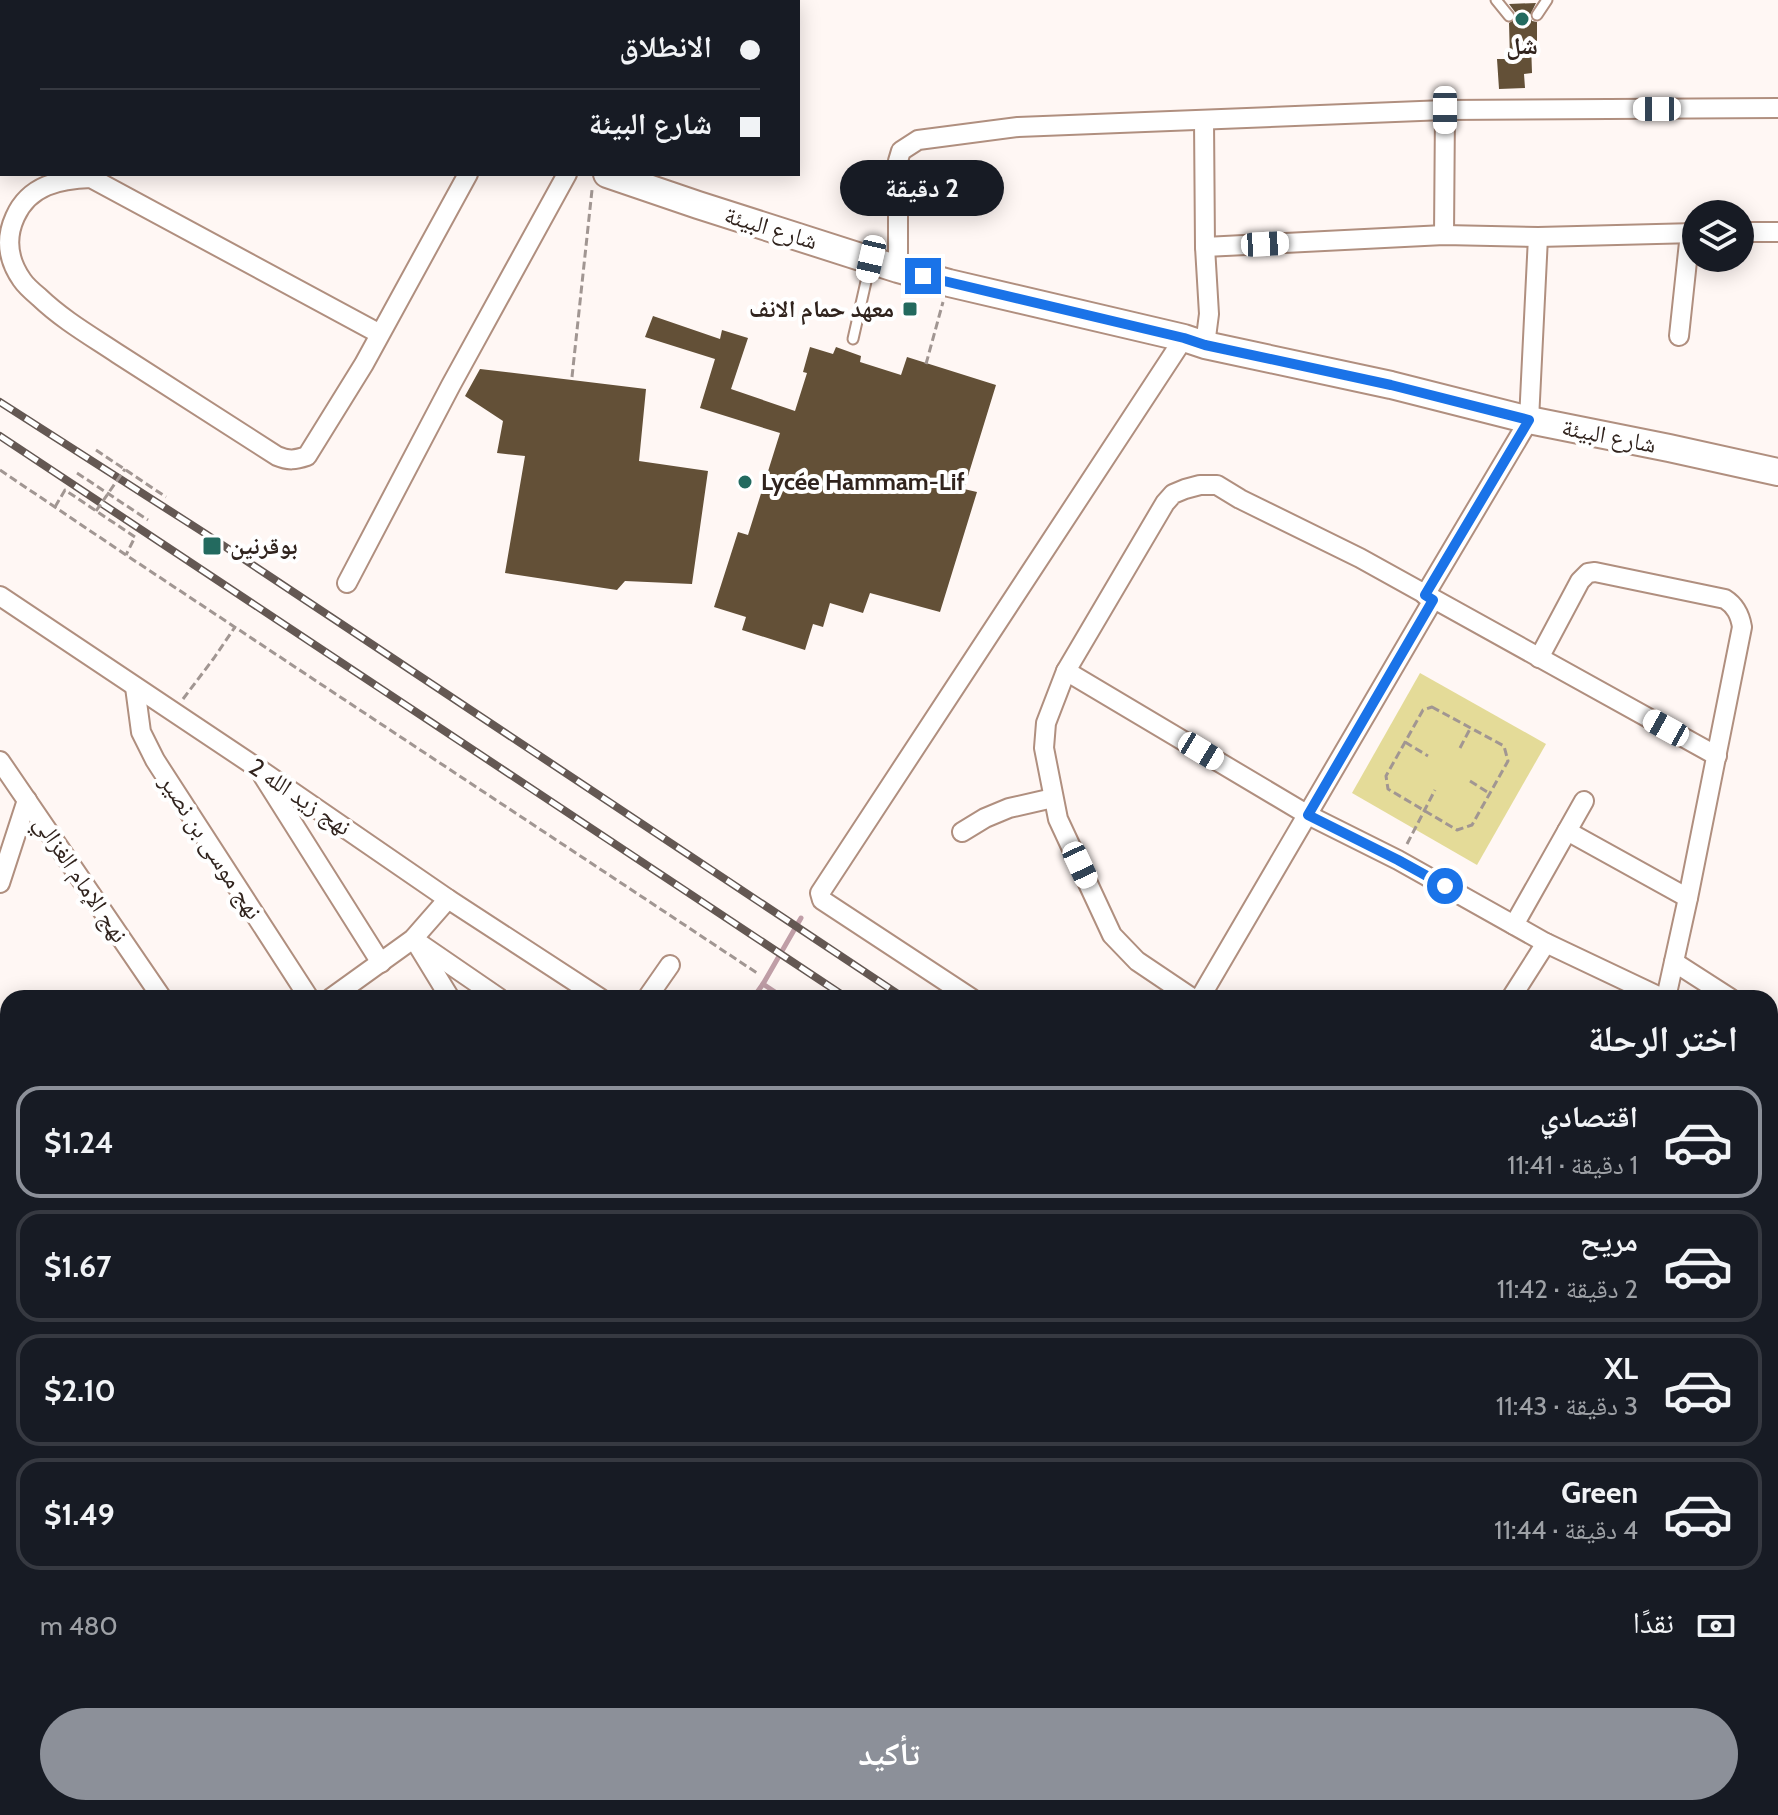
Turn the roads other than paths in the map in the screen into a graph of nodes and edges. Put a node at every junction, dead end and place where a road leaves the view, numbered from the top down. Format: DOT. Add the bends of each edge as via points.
graph roads {
  1 [pos="1496,0"];
  2 [pos="1547,0"];
  3 [pos="1537,15"];
  4 [pos="1509,16"];
  5 [pos="1778,108"];
  6 [pos="1445,110"];
  7 [pos="1204,120"];
  8 [pos="467,176"];
  9 [pos="566,176"];
  10 [pos="600,182"];
  11 [pos="1754,232"];
  12 [pos="1778,232"];
  13 [pos="1682,233"];
  14 [pos="1444,235"];
  15 [pos="1538,237"];
  16 [pos="1205,247"];
  17 [pos="871,259"];
  18 [pos="898,269"];
  19 [pos="1688,272"];
  20 [pos="380,334"];
  21 [pos="1679,336"];
  22 [pos="853,339"];
  23 [pos="1194,341"];
  24 [pos="1529,420"];
  25 [pos="1778,472"];
  26 [pos="347,583"];
  27 [pos="0,596"];
  28 [pos="1429,597"];
  29 [pos="1539,658"];
  30 [pos="1066,671"];
  31 [pos="135,687"];
  32 [pos="1717,756"];
  33 [pos="0,761"];
  34 [pos="259,769"];
  35 [pos="1053,798"];
  36 [pos="27,800"];
  37 [pos="1584,801"];
  38 [pos="1308,815"];
  39 [pos="1567,831"];
  40 [pos="962,832"];
  41 [pos="0,883"];
  42 [pos="1688,898"];
  43 [pos="448,899"];
  44 [pos="1514,925"];
  45 [pos="413,939"];
  46 [pos="1546,943"];
  47 [pos="1674,962"];
  48 [pos="381,963"];
  49 [pos="670,965"];
  50 [pos="576,982"];
  51 [pos="157,990"];
  52 [pos="304,990"];
  53 [pos="353,990"];
  54 [pos="445,990"];
  55 [pos="487,990"];
  56 [pos="570,990"];
  57 [pos="588,990"];
  58 [pos="653,990"];
  59 [pos="959,990"];
  60 [pos="1180,990"];
  61 [pos="1205,990"];
  62 [pos="1516,990"];
  63 [pos="1647,990"];
  64 [pos="1666,990"];
  65 [pos="1718,990"];
  1 -- 4 [label="lane"];
  2 -- 3 [label="lane"];
  5 -- 6 [label="street"];
  6 -- 7 [label="street"];
  6 -- 14 [label="street"];
  7 -- 16 [label="street"];
  7 -- 18 [label="street" via="1018,127 918,140 901,151 898,161"];
  8 -- 20 [label="street"];
  9 -- 26 [label="street"];
  10 -- 17 [label="main road, شارع البيئة" via="698,205"];
  11 -- 12 [label="street"];
  13 -- 15 [label="street"];
  14 -- 15 [label="street"];
  14 -- 16 [label="street"];
  15 -- 24 [label="street"];
  16 -- 23 [label="street" via="1209,314"];
  17 -- 18 [label="main road, شارع البيئة"];
  17 -- 22 [label="lane"];
  18 -- 23 [label="main road, شارع البيئة"];
  19 -- 21 [label="street"];
  20 -- 20 [label="street" via="307,456 287,460 58,314 23,282 8,247 10,228 33,193 68,179 91,178"];
  23 -- 24 [label="main road, شارع البيئة"];
  23 -- 59 [label="street" via="820,893 822,900"];
  24 -- 25 [label="main road, شارع البيئة"];
  24 -- 28 [label="street"];
  27 -- 31 [label="street, نهج زيد الله 2"];
  28 -- 29 [label="street"];
  28 -- 30 [label="street" via="1217,485 1200,485 1173,494 1165,503"];
  28 -- 38 [label="street"];
  29 -- 32 [label="street"];
  29 -- 32 [label="street" via="1588,573 1725,599 1737,610 1742,627"];
  30 -- 35 [label="street" via="1046,723 1044,748"];
  30 -- 38 [label="street"];
  31 -- 34 [label="street, نهج زيد الله 2"];
  31 -- 52 [label="street, نهج موسى بن نصير" via="141,732 155,760"];
  32 -- 42 [label="street"];
  33 -- 36 [label="street, نهج الإمام الغزالي"];
  34 -- 43 [label="street, نهج زيد الله 2"];
  34 -- 48 [label="street"];
  35 -- 40 [label="street" via="1009,808"];
  35 -- 60 [label="street" via="1112,935 1137,961"];
  36 -- 41 [label="street"];
  36 -- 51 [label="street, نهج الإمام الغزالي"];
  37 -- 39 [label="street"];
  38 -- 44 [label="street"];
  38 -- 61 [label="street"];
  39 -- 42 [label="street"];
  39 -- 44 [label="street"];
  42 -- 47 [label="street"];
  43 -- 45 [label="street"];
  43 -- 50 [label="street, نهج زيد الله 2"];
  44 -- 46 [label="street"];
  45 -- 48 [label="street"];
  45 -- 54 [label="street"];
  45 -- 55 [label="street"];
  46 -- 62 [label="street"];
  46 -- 63 [label="street"];
  47 -- 64 [label="street"];
  47 -- 65 [label="street"];
  48 -- 53 [label="street"];
  49 -- 58 [label="street"];
  50 -- 56 [label="street"];
  50 -- 57 [label="street, نهج زيد الله 2"];
}
